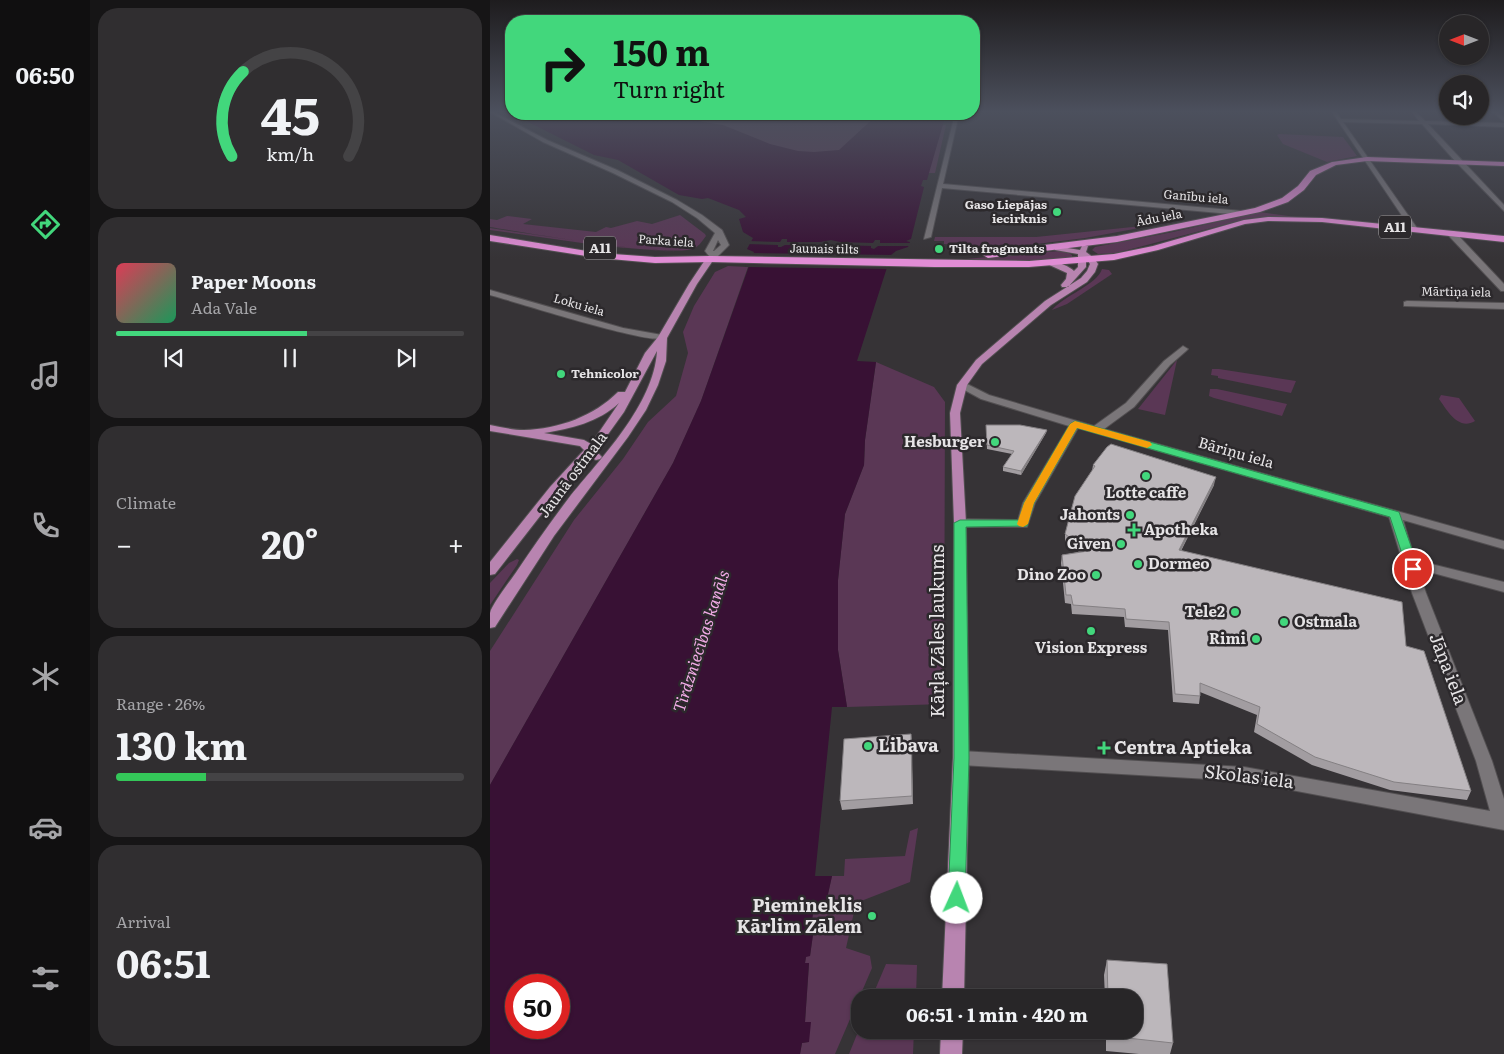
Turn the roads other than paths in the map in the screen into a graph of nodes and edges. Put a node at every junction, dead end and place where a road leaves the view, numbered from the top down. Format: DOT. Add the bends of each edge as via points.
graph roads {
  1 [pos="590,161"];
  2 [pos="945,161"];
  3 [pos="1353,161"];
  4 [pos="1368,161"];
  5 [pos="1434,161"];
  6 [pos="1459,162"];
  7 [pos="1504,164"];
  8 [pos="939,186"];
  9 [pos="1504,209"];
  10 [pos="1192,210"];
  11 [pos="1242,213"];
  12 [pos="1205,222"];
  13 [pos="1413,228"];
  14 [pos="490,232"];
  15 [pos="1451,233"];
  16 [pos="927,237"];
  17 [pos="490,238"];
  18 [pos="1504,239"];
  19 [pos="1089,244"];
  20 [pos="1058,248"];
  21 [pos="711,257"];
  22 [pos="1085,258"];
  23 [pos="907,262"];
  24 [pos="1049,263"];
  25 [pos="1070,281"];
  26 [pos="1504,289"];
  27 [pos="490,292"];
  28 [pos="1056,297"];
  29 [pos="1407,304"];
  30 [pos="1504,306"];
  31 [pos="662,338"];
  32 [pos="1183,349"];
  33 [pos="635,379"];
  34 [pos="962,385"];
  35 [pos="1075,424"];
  36 [pos="490,428"];
  37 [pos="1095,430"];
  38 [pos="526,433"];
  39 [pos="591,451"];
  40 [pos="602,464"];
  41 [pos="1395,515"];
  42 [pos="960,523"];
  43 [pos="1504,545"];
  44 [pos="1411,562"];
  45 [pos="490,571"];
  46 [pos="1504,587"];
  47 [pos="490,623"];
  48 [pos="961,758"];
  49 [pos="1503,822"];
  50 [pos="953,989"];
  51 [pos="952,1039"];
  52 [pos="951,1054"];
  1 -- 21 [label="street" via="657,191 719,232 725,245"];
  2 -- 8 [label="street"];
  3 -- 11 [label="highway, Ādu iela / A11" via="1320,168 1302,188 1285,200"];
  4 -- 13 [label="street"];
  5 -- 6 [label="highway, A11"];
  6 -- 7 [label="highway, A11"];
  6 -- 9 [label="street"];
  8 -- 10 [label="street, Ganību iela"];
  8 -- 16 [label="street"];
  10 -- 11 [label="street, Ganību iela"];
  10 -- 12 [label="street" via="1206,216"];
  11 -- 12 [label="highway, Ādu iela / A11"];
  12 -- 19 [label="highway, Ādu iela / A11"];
  13 -- 15 [label="highway, A11"];
  13 -- 22 [label="highway, Ādu iela / A11" via="1286,218 1244,222 1155,248"];
  14 -- 21 [label="highway, Parka iela / A11" via="599,248"];
  15 -- 18 [label="highway, A11"];
  15 -- 26 [label="street"];
  17 -- 21 [label="highway, Parka iela / A11" via="620,256 692,261"];
  19 -- 20 [label="highway, Ādu iela / A11"];
  19 -- 22 [label="main road"];
  20 -- 22 [label="main road, Ādu iela"];
  20 -- 23 [label="highway, A11"];
  21 -- 23 [label="highway, Jaunais tilts / A11"];
  21 -- 31 [label="main road, Jaunā ostmala"];
  22 -- 24 [label="highway, Ādu iela / A11"];
  22 -- 25 [label="main road"];
  22 -- 28 [label="main road" via="1094,266 1088,275"];
  23 -- 24 [label="highway, A11"];
  24 -- 25 [label="main road" via="1067,269 1071,274"];
  25 -- 28 [label="main road"];
  27 -- 31 [label="street, Loku iela" via="621,330"];
  28 -- 34 [label="main road" via="978,362"];
  29 -- 30 [label="street, Mārtiņa iela"];
  31 -- 33 [label="main road, Jaunā ostmala"];
  31 -- 40 [label="main road, Jaunā ostmala" via="663,352 652,385 626,432"];
  32 -- 37 [label="street" via="1130,406"];
  33 -- 38 [label="main road" via="612,406 600,414 561,428"];
  33 -- 39 [label="main road, Jaunā ostmala" via="619,412"];
  34 -- 35 [label="street, Bāriņu iela" via="985,397"];
  34 -- 42 [label="main road, Kārļa Zāles laukums" via="955,412"];
  35 -- 37 [label="street, Bāriņu iela"];
  35 -- 42 [label="street" via="1029,503 1023,524"];
  36 -- 38 [label="main road"];
  37 -- 41 [label="street, Bāriņu iela"];
  38 -- 39 [label="main road" via="584,443"];
  39 -- 40 [label="main road"];
  39 -- 45 [label="main road, Jaunā ostmala" via="554,490"];
  40 -- 47 [label="main road, Jaunā ostmala" via="557,521"];
  41 -- 43 [label="street, Bāriņu iela"];
  41 -- 44 [label="street, Jāņa iela"];
  42 -- 48 [label="main road, Kārļa Zāles laukums"];
  44 -- 46 [label="street"];
  44 -- 49 [label="street, Jāņa iela" via="1418,593 1484,760"];
  48 -- 49 [label="street, Skolas iela" via="1244,774"];
  48 -- 50 [label="main road, Kārļa Zāles laukums"];
  51 -- 52 [label="main road"];
}
